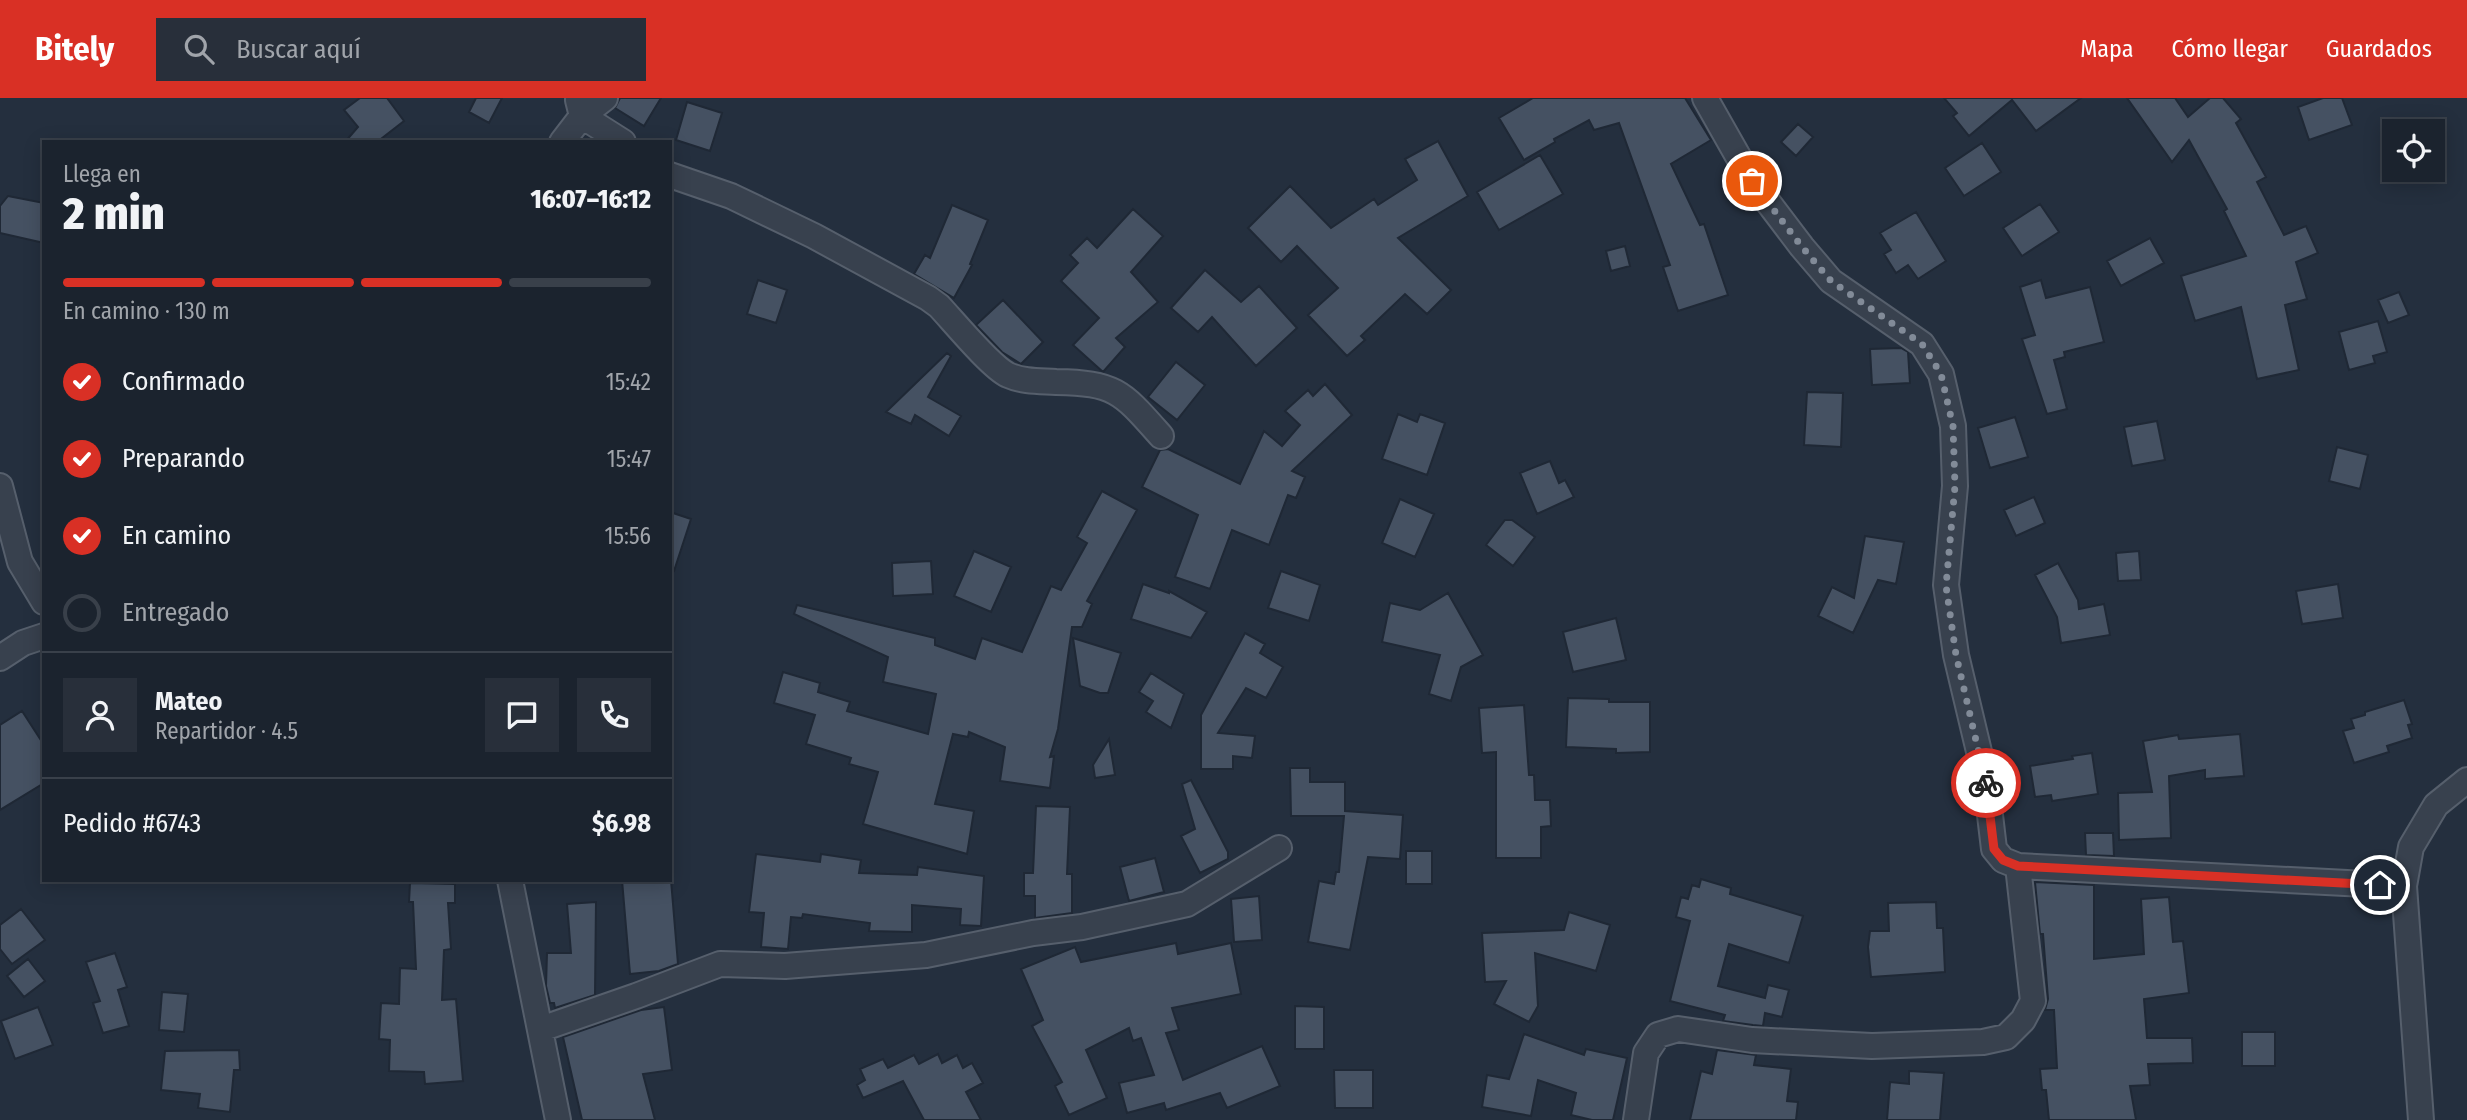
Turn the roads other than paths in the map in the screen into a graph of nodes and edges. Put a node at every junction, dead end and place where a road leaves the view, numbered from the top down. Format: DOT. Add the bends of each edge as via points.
graph roads {
  1 [pos="605,98"];
  2 [pos="1705,98"];
  3 [pos="580,107"];
  4 [pos="563,140"];
  5 [pos="621,140"];
  6 [pos="672,176"];
  7 [pos="1161,436"];
  8 [pos="0,486"];
  9 [pos="42,599"];
  10 [pos="42,637"];
  11 [pos="0,658"];
  12 [pos="2467,780"];
  13 [pos="1279,848"];
  14 [pos="2018,866"];
  15 [pos="510,882"];
  16 [pos="2404,886"];
  17 [pos="541,1028"];
  18 [pos="558,1120"];
  19 [pos="1636,1120"];
  20 [pos="2421,1120"];
  1 -- 3 [label="street"];
  2 -- 14 [label="street" via="1752,181 1831,281 1922,344 1941,374 1953,426 1955,486 1946,586 1956,655 1986,781 1994,849 2003,860"];
  3 -- 4 [label="street"];
  3 -- 5 [label="street"];
  6 -- 7 [label="street" via="731,196 928,298 1004,374 1023,381 1086,383 1116,391"];
  8 -- 9 [label="street" via="20,562"];
  10 -- 11 [label="street"];
  12 -- 16 [label="street" via="2436,805 2417,836"];
  13 -- 17 [label="street" via="1187,904 926,955 785,966 720,964"];
  14 -- 16 [label="street"];
  14 -- 19 [label="street" via="2033,1001 2024,1020 2006,1037 1872,1046 1752,1040 1678,1029 1658,1035 1646,1053"];
  15 -- 17 [label="street"];
  16 -- 20 [label="street"];
  17 -- 18 [label="street"];
}
